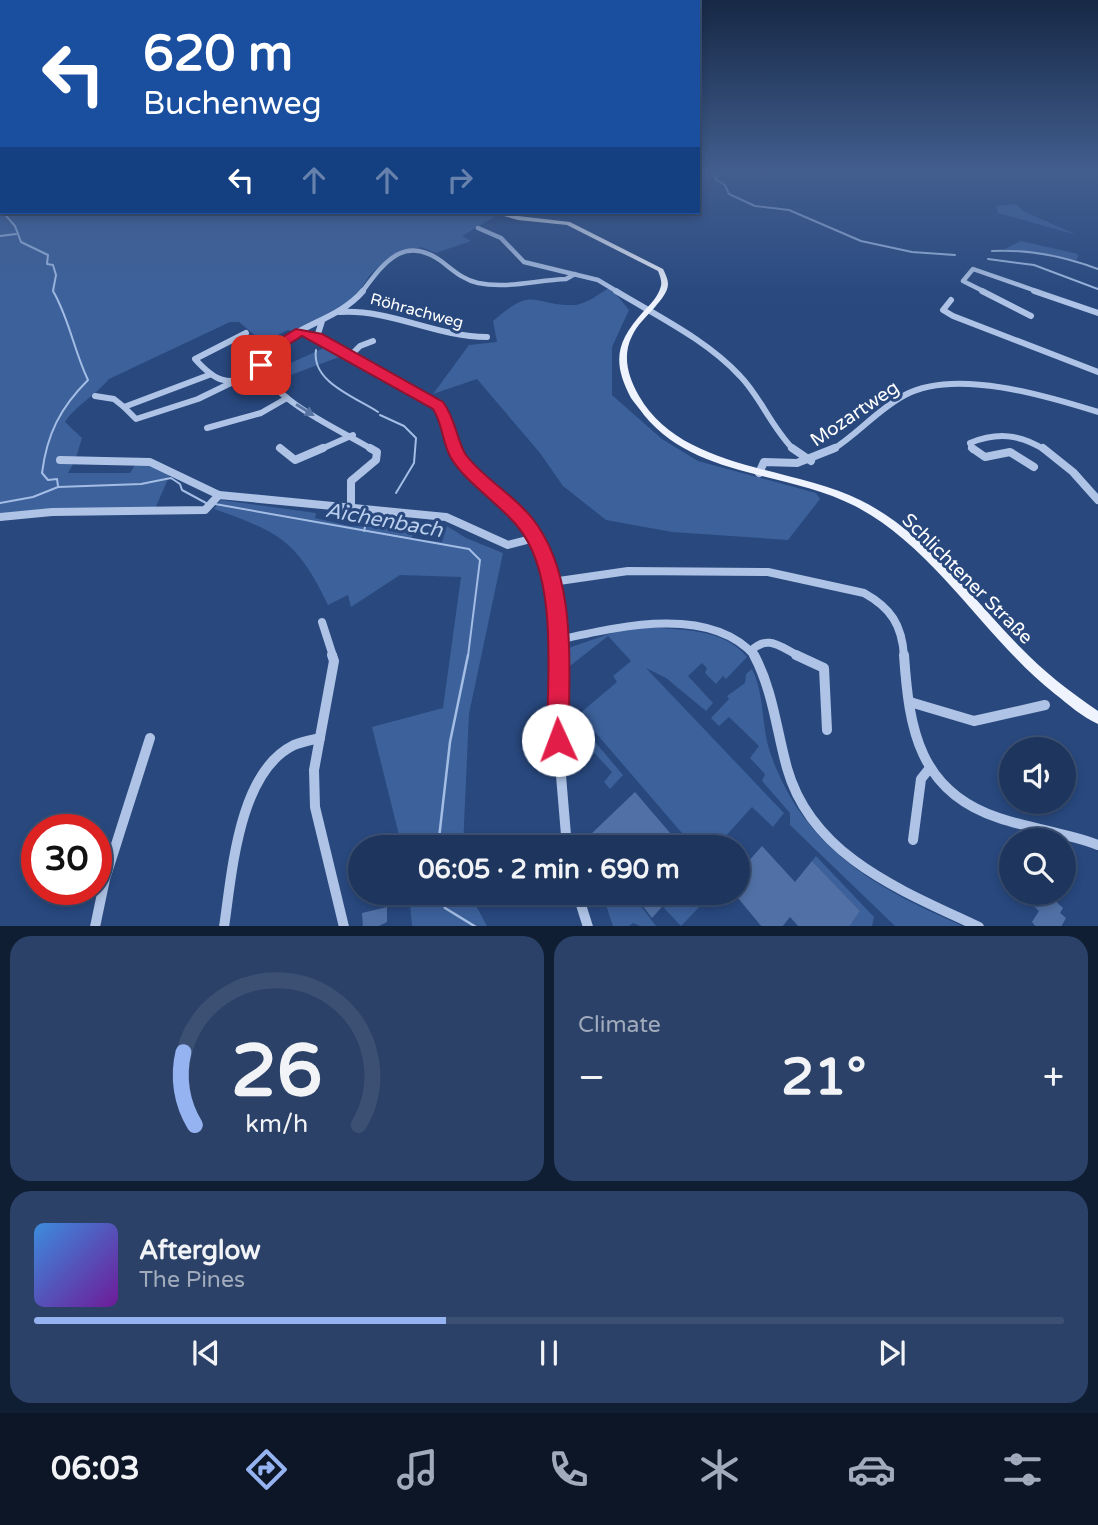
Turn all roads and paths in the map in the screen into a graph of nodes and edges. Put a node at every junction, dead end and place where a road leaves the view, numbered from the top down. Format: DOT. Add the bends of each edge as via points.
graph roads {
  1 [pos="503,214"];
  2 [pos="478,228"];
  3 [pos="575,274"];
  4 [pos="951,300"];
  5 [pos="649,309"];
  6 [pos="340,312"];
  7 [pos="1098,313"];
  8 [pos="1031,316"];
  9 [pos="322,321"];
  10 [pos="300,332"];
  11 [pos="246,333"];
  12 [pos="317,337"];
  13 [pos="487,337"];
  14 [pos="373,341"];
  15 [pos="351,356"];
  16 [pos="1098,372"];
  17 [pos="209,375"];
  18 [pos="266,377"];
  19 [pos="233,382"];
  20 [pos="95,396"];
  21 [pos="287,398"];
  22 [pos="124,407"];
  23 [pos="1098,412"];
  24 [pos="207,428"];
  25 [pos="353,435"];
  26 [pos="280,448"];
  27 [pos="60,460"];
  28 [pos="811,461"];
  29 [pos="1034,467"];
  30 [pos="759,473"];
  31 [pos="219,495"];
  32 [pos="1098,500"];
  33 [pos="351,507"];
  34 [pos="0,517"];
  35 [pos="535,538"];
  36 [pos="552,582"];
  37 [pos="322,622"];
  38 [pos="558,640"];
  39 [pos="751,651"];
  40 [pos="910,702"];
  41 [pos="1045,705"];
  42 [pos="1098,718"];
  43 [pos="827,730"];
  44 [pos="150,738"];
  45 [pos="320,738"];
  46 [pos="929,769"];
  47 [pos="566,835"];
  48 [pos="913,840"];
  49 [pos="1098,845"];
  50 [pos="581,905"];
  51 [pos="95,926"];
  52 [pos="223,926"];
  53 [pos="344,926"];
  54 [pos="588,926"];
  55 [pos="979,926"];
  1 -- 5 [label="main road, Schlichtener Straße" via="568,223 661,270 667,285"];
  2 -- 3 [label="street" via="504,241 524,262"];
  3 -- 5 [label="street" via="598,280"];
  3 -- 6 [label="street" via="566,279 484,284 458,275 429,254 410,251 389,259 369,277 361,295"];
  4 -- 16 [label="street" via="943,310 953,316"];
  5 -- 28 [label="street" via="741,376 769,421 793,449"];
  5 -- 30 [label="main road, Schlichtener Straße" via="629,330 623,349 623,369 637,402 670,435 696,451"];
  6 -- 9 [label="street"];
  6 -- 13 [label="street, Röhrachweg" via="368,311 458,338"];
  7 -- 8 [label="street" via="973,270 962,285"];
  9 -- 10 [label="street"];
  9 -- 12 [label="street"];
  10 -- 12 [label="street"];
  10 -- 18 [label="street" via="263,358"];
  11 -- 17 [label="street" via="195,359"];
  12 -- 15 [label="street"];
  14 -- 15 [label="street"];
  15 -- 35 [label="street" via="426,396 447,418 458,456 526,523"];
  17 -- 19 [label="street"];
  17 -- 22 [label="street"];
  18 -- 19 [label="street"];
  18 -- 21 [label="street"];
  19 -- 22 [label="street" via="198,399 135,419"];
  20 -- 22 [label="street" via="114,399"];
  21 -- 24 [label="street" via="261,413"];
  21 -- 25 [label="street, one-way"];
  23 -- 28 [label="street, Mozartweg" via="1038,395 980,387 931,387 899,398 850,439"];
  25 -- 26 [label="street" via="295,460"];
  25 -- 33 [label="street" via="379,456 351,481"];
  27 -- 31 [label="street" via="149,462"];
  28 -- 30 [label="street, Mozartweg" via="786,466 764,462"];
  29 -- 32 [label="street" via="1010,452 985,457 970,443 998,435 1019,436 1073,469"];
  30 -- 42 [label="main road, Schlichtener Straße" via="827,491 873,512 937,567 1051,684"];
  31 -- 33 [label="street"];
  31 -- 34 [label="street" via="205,510"];
  33 -- 35 [label="street" via="446,517 508,545"];
  35 -- 36 [label="street"];
  36 -- 38 [label="street"];
  36 -- 40 [label="street" via="628,571 768,572 864,593 888,608 902,632"];
  37 -- 45 [label="street" via="334,661"];
  38 -- 39 [label="street" via="638,624 674,625 733,639"];
  38 -- 47 [label="street" via="556,716"];
  39 -- 43 [label="street" via="767,641 824,668"];
  39 -- 55 [label="street" via="767,678 784,765 794,792 813,821 843,851 879,876"];
  40 -- 41 [label="street" via="974,720"];
  40 -- 46 [label="street" via="915,735"];
  44 -- 51 [label="street" via="138,788 107,867"];
  45 -- 52 [label="street" via="299,740 284,750 253,793 241,821"];
  45 -- 53 [label="street" via="314,770 315,807"];
  46 -- 48 [label="street" via="922,779"];
  46 -- 49 [label="street" via="967,805 997,820"];
  50 -- 54 [label="street"];
}
